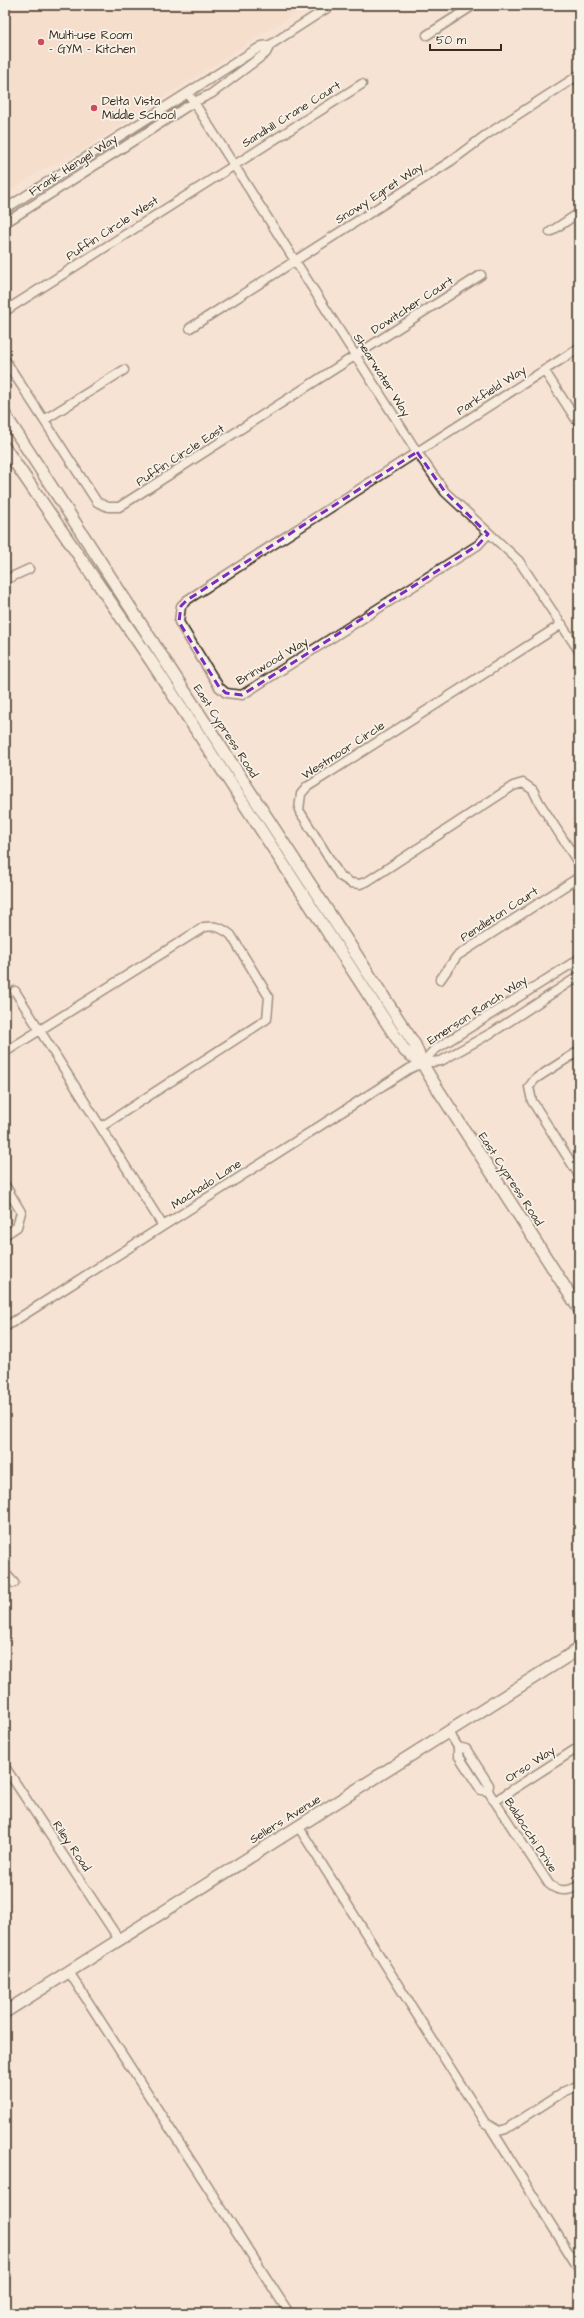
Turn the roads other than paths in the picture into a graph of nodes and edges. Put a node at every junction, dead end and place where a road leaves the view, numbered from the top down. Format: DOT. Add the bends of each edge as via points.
graph roads {
  1 [pos="332,5"];
  2 [pos="474,5"];
  3 [pos="427,35"];
  4 [pos="270,45"];
  5 [pos="579,75"];
  6 [pos="362,84"];
  7 [pos="188,93"];
  8 [pos="194,102"];
  9 [pos="233,166"];
  10 [pos="5,209"];
  11 [pos="579,213"];
  12 [pos="5,223"];
  13 [pos="550,232"];
  14 [pos="295,261"];
  15 [pos="481,275"];
  16 [pos="5,311"];
  17 [pos="190,328"];
  18 [pos="579,348"];
  19 [pos="356,356"];
  20 [pos="5,360"];
  21 [pos="124,370"];
  22 [pos="544,370"];
  23 [pos="5,415"];
  24 [pos="44,420"];
  25 [pos="579,424"];
  26 [pos="5,448"];
  27 [pos="416,452"];
  28 [pos="488,534"];
  29 [pos="29,568"];
  30 [pos="5,580"];
  31 [pos="562,624"];
  32 [pos="579,651"];
  33 [pos="579,864"];
  34 [pos="579,877"];
  35 [pos="579,959"];
  36 [pos="579,976"];
  37 [pos="440,980"];
  38 [pos="15,991"];
  39 [pos="40,1030"];
  40 [pos="579,1051"];
  41 [pos="5,1052"];
  42 [pos="422,1063"];
  43 [pos="101,1127"];
  44 [pos="576,1163"];
  45 [pos="579,1175"];
  46 [pos="5,1185"];
  47 [pos="163,1226"];
  48 [pos="5,1235"];
  49 [pos="579,1309"];
  50 [pos="5,1327"];
  51 [pos="5,1572"];
  52 [pos="14,1582"];
  53 [pos="579,1649"];
  54 [pos="448,1732"];
  55 [pos="579,1747"];
  56 [pos="5,1767"];
  57 [pos="495,1801"];
  58 [pos="298,1826"];
  59 [pos="579,1885"];
  60 [pos="118,1938"];
  61 [pos="69,1972"];
  62 [pos="5,2012"];
  63 [pos="579,2085"];
  64 [pos="490,2127"];
  65 [pos="579,2269"];
  66 [pos="289,2313"];
  1 -- 4 [label="street, Frank Hengel Way"];
  2 -- 3 [label="street"];
  4 -- 7 [label="street, Frank Hengel Way" via="262,46"];
  4 -- 8 [label="street, Frank Hengel Way" via="266,53 232,80"];
  5 -- 14 [label="street, Snowy Egret Way"];
  6 -- 9 [label="street, Sandhill Crane Court"];
  7 -- 8 [label="street, Shearwater Way"];
  7 -- 10 [label="street, Frank Hengel Way"];
  8 -- 9 [label="street, Shearwater Way"];
  8 -- 12 [label="street, Frank Hengel Way"];
  9 -- 14 [label="street, Shearwater Way"];
  9 -- 16 [label="street, Puffin Circle West"];
  11 -- 13 [label="street"];
  14 -- 17 [label="street, Snowy Egret Way"];
  14 -- 19 [label="street, Shearwater Way"];
  15 -- 19 [label="street, Dowitcher Court"];
  18 -- 22 [label="street, Parkfield Way"];
  19 -- 24 [label="street, Puffin Circle East" via="119,507 108,507 97,502"];
  19 -- 27 [label="street, Shearwater Way"];
  20 -- 24 [label="street"];
  21 -- 24 [label="street"];
  22 -- 25 [label="street"];
  22 -- 27 [label="street, Parkfield Way"];
  23 -- 42 [label="street, East Cypress Road" via="410,1038"];
  26 -- 42 [label="street, East Cypress Road" via="151,661 405,1051"];
  27 -- 28 [label="street, Shearwater Way" via="445,492"];
  27 -- 28 [label="street, Brinwood Way" via="181,606 179,622 182,629 219,687 233,695 249,692 478,545"];
  28 -- 31 [label="street, Shearwater Way" via="519,561"];
  29 -- 30 [label="street"];
  31 -- 32 [label="street, Shearwater Way"];
  31 -- 33 [label="street, Westmoor Circle" via="307,787 298,802 303,818 336,870 351,883 360,884 368,881 514,786 523,783 533,790"];
  34 -- 37 [label="street, Pendleton Court" via="457,956"];
  35 -- 42 [label="street, Emerson Ranch Way" via="434,1050"];
  36 -- 42 [label="street, Emerson Ranch Way" via="493,1032 442,1061"];
  38 -- 39 [label="street"];
  39 -- 41 [label="street"];
  39 -- 43 [label="street"];
  39 -- 43 [label="street" via="204,927 214,925 231,935 269,996 267,1019"];
  40 -- 44 [label="street" via="535,1079 529,1087 532,1101"];
  42 -- 47 [label="street, Machado Lane"];
  42 -- 49 [label="street, East Cypress Road"];
  43 -- 47 [label="street"];
  44 -- 45 [label="street"];
  46 -- 48 [label="street" via="21,1212 17,1227"];
  47 -- 50 [label="street, Machado Lane"];
  51 -- 52 [label="street"];
  53 -- 54 [label="street, Sellers Avenue"];
  54 -- 57 [label="street, Baldocchi Drive" via="458,1747 458,1754 481,1790 488,1791"];
  54 -- 58 [label="street, Sellers Avenue"];
  55 -- 57 [label="street, Orso Way"];
  56 -- 60 [label="street, Riley Road"];
  57 -- 59 [label="street, Baldocchi Drive" via="549,1884 556,1890 566,1890"];
  58 -- 60 [label="street, Sellers Avenue"];
  58 -- 64 [label="street" via="485,2123"];
  60 -- 61 [label="street, Sellers Avenue"];
  61 -- 62 [label="street, Sellers Avenue"];
  61 -- 66 [label="street"];
  63 -- 64 [label="street" via="565,2091 506,2129 499,2131"];
  64 -- 65 [label="street"];
}
